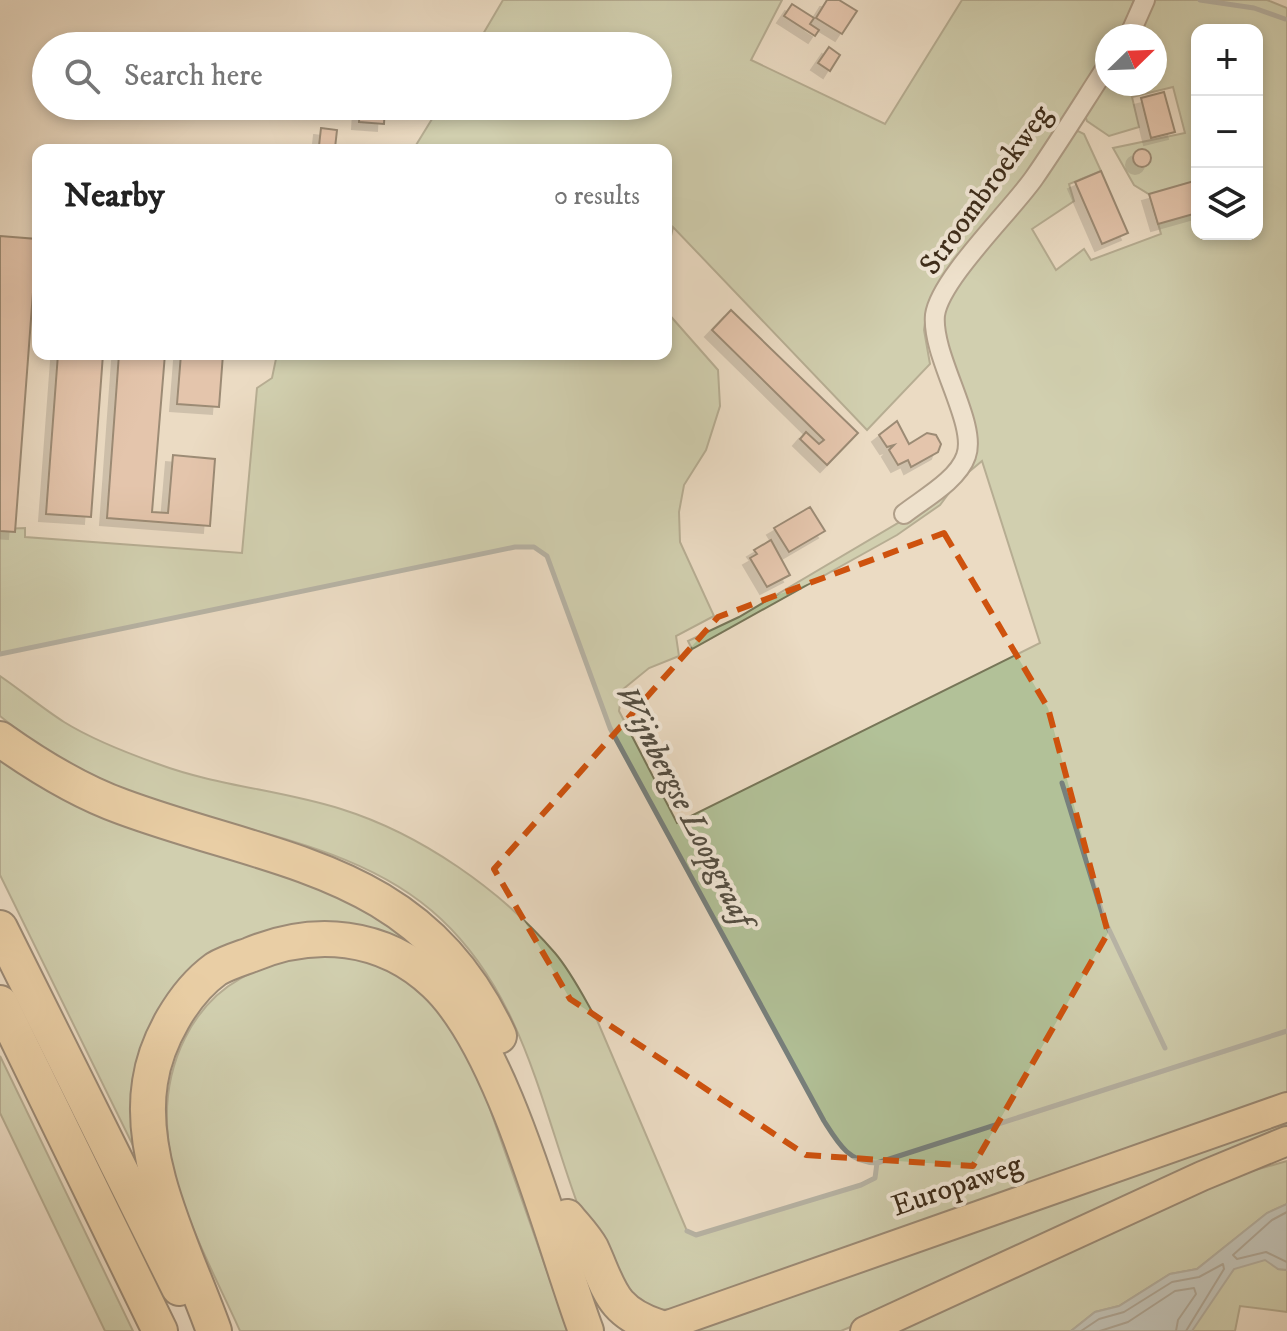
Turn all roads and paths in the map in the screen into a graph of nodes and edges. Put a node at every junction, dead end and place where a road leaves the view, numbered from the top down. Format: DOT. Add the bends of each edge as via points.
graph roads {
  1 [pos="1145,0"];
  2 [pos="1134,24"];
  3 [pos="1095,84"];
  4 [pos="904,514"];
  5 [pos="0,739"];
  6 [pos="0,928"];
  7 [pos="0,1003"];
  8 [pos="1287,1107"];
  9 [pos="1287,1141"];
  10 [pos="567,1217"];
  11 [pos="655,1329"];
  12 [pos="160,1331"];
  13 [pos="200,1331"];
  14 [pos="214,1331"];
  15 [pos="586,1331"];
  16 [pos="607,1331"];
  17 [pos="865,1331"];
  1 -- 2 [label="street"];
  3 -- 4 [label="street, Stroombroekweg" via="1032,180 951,282 935,314 938,343 967,434 967,456"];
  5 -- 10 [label="highway" via="76,787 121,807 334,875 423,927 470,981 492,1020 520,1082"];
  6 -- 13 [label="highway"];
  7 -- 12 [label="highway"];
  8 -- 11 [label="main road, Europaweg"];
  9 -- 17 [label="main road"];
  10 -- 11 [label="highway" via="589,1245 610,1296"];
  10 -- 16 [label="highway"];
  14 -- 15 [label="highway" via="156,1175 148,1131 149,1083 183,1003 217,969 269,947 319,937 381,947 434,982 466,1018 518,1138"];
}
